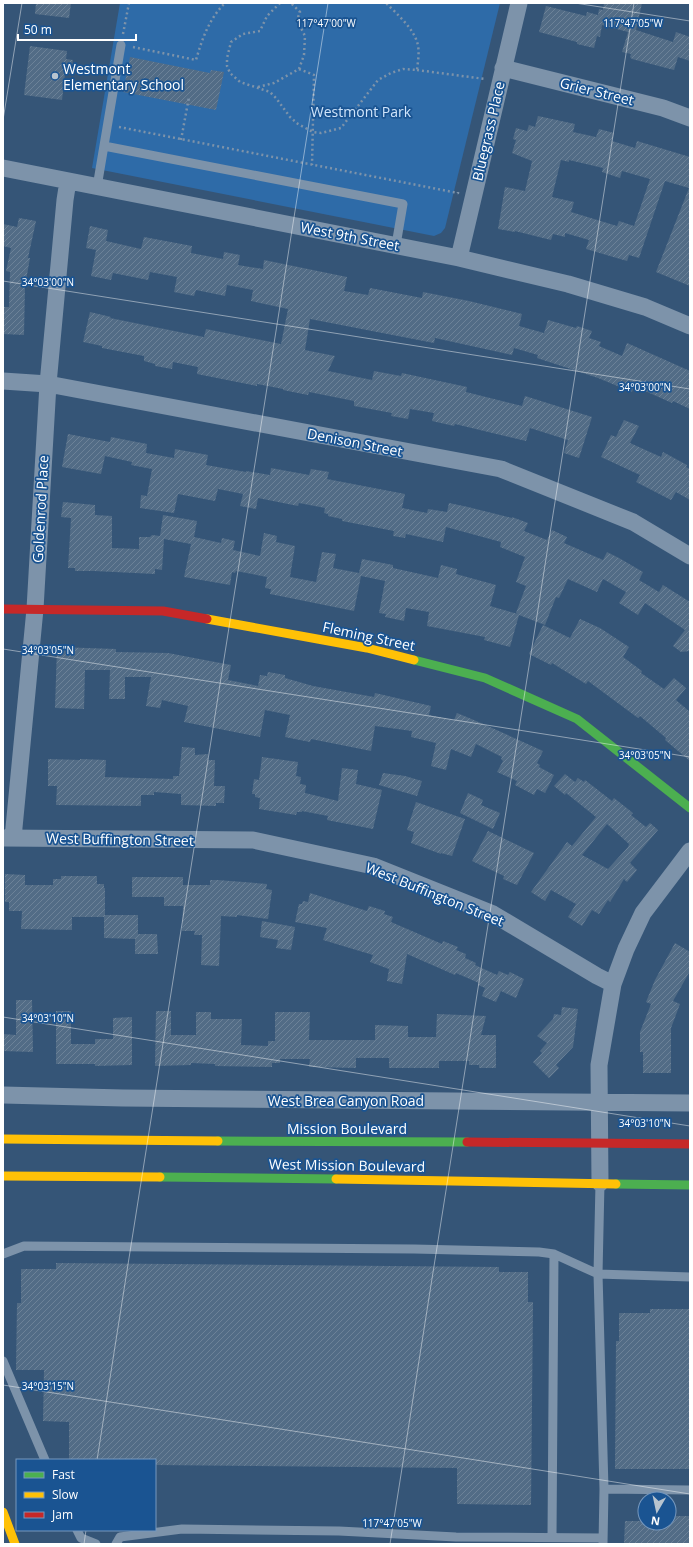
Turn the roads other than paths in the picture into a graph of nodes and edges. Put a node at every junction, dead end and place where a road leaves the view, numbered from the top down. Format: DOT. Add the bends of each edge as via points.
graph roads {
  1 [pos="519,3"];
  2 [pos="121,45"];
  3 [pos="502,68"];
  4 [pos="690,118"];
  5 [pos="104,146"];
  6 [pos="3,168"];
  7 [pos="68,181"];
  8 [pos="97,187"];
  9 [pos="396,245"];
  10 [pos="458,258"];
  11 [pos="690,326"];
  12 [pos="3,381"];
  13 [pos="48,384"];
  14 [pos="690,556"];
  15 [pos="3,609"];
  16 [pos="35,609"];
  17 [pos="690,808"];
  18 [pos="8,838"];
  19 [pos="690,851"];
  20 [pos="613,984"];
  21 [pos="3,1095"];
  22 [pos="599,1101"];
  23 [pos="690,1102"];
  24 [pos="3,1139"];
  25 [pos="599,1143"];
  26 [pos="690,1144"];
  27 [pos="3,1176"];
  28 [pos="600,1183"];
  29 [pos="690,1185"];
  30 [pos="3,1254"];
  31 [pos="554,1254"];
  32 [pos="598,1274"];
  33 [pos="690,1277"];
  34 [pos="3,1361"];
  35 [pos="45,1459"];
  36 [pos="604,1489"];
  37 [pos="690,1490"];
  38 [pos="3,1512"];
  39 [pos="78,1531"];
  40 [pos="552,1538"];
  41 [pos="603,1541"];
  42 [pos="15,1544"];
  43 [pos="96,1544"];
  44 [pos="116,1544"];
  1 -- 3 [label="street, Bluegrass Place"];
  2 -- 5 [label="lane"];
  3 -- 4 [label="street, Grier Street" via="663,108"];
  3 -- 10 [label="street, Bluegrass Place"];
  5 -- 8 [label="lane"];
  5 -- 9 [label="lane" via="403,204"];
  6 -- 7 [label="street, West 9th Street"];
  7 -- 8 [label="street, West 9th Street"];
  7 -- 13 [label="street, Goldenrod Place"];
  8 -- 9 [label="street, West 9th Street"];
  9 -- 10 [label="street, West 9th Street"];
  10 -- 11 [label="street, West 9th Street" via="568,284 645,307"];
  12 -- 13 [label="street, Denison Street"];
  13 -- 14 [label="street, Denison Street" via="501,469 633,522"];
  13 -- 16 [label="street, Goldenrod Place"];
  15 -- 16 [label="main road, Fleming Street"];
  16 -- 17 [label="main road, Fleming Street" via="163,611 367,648 485,678 577,719"];
  16 -- 18 [label="street, Goldenrod Place"];
  18 -- 20 [label="street, West Buffington Street" via="252,840 374,866 493,914"];
  19 -- 20 [label="street" via="643,913"];
  20 -- 22 [label="street" via="599,1065"];
  21 -- 22 [label="street, West Brea Canyon Road"];
  22 -- 23 [label="street, West Brea Canyon Road"];
  22 -- 25 [label="street"];
  24 -- 25 [label="main road, Mission Boulevard"];
  25 -- 26 [label="main road, Mission Boulevard"];
  25 -- 28 [label="street"];
  27 -- 28 [label="main road, West Mission Boulevard"];
  28 -- 29 [label="main road, West Mission Boulevard"];
  28 -- 32 [label="lane"];
  30 -- 31 [label="lane" via="24,1246 414,1249"];
  31 -- 32 [label="lane"];
  31 -- 40 [label="lane"];
  32 -- 33 [label="lane"];
  32 -- 36 [label="lane"];
  34 -- 35 [label="lane"];
  36 -- 37 [label="lane"];
  36 -- 41 [label="lane"];
  38 -- 42 [label="main road"];
  39 -- 43 [label="lane" via="81,1538"];
  40 -- 41 [label="lane"];
  40 -- 44 [label="lane" via="182,1529 120,1538"];
}
